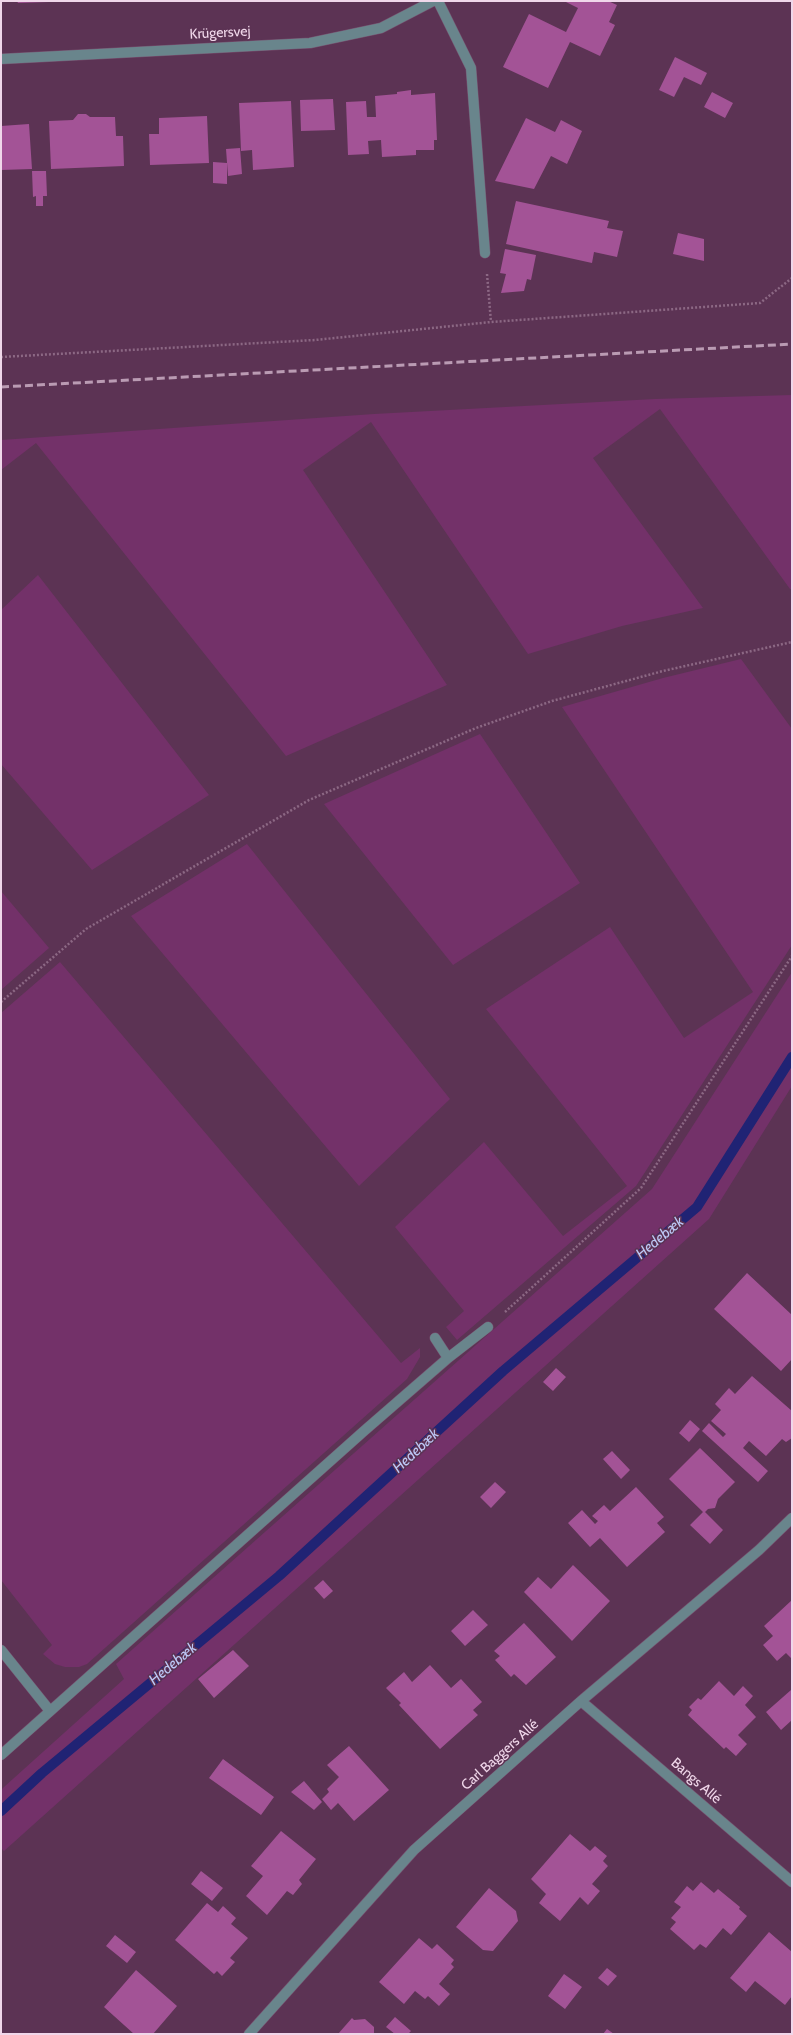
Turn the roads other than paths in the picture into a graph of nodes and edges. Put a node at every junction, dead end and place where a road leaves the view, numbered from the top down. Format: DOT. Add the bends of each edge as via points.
graph roads {
  1 [pos="433,1"];
  2 [pos="438,1"];
  3 [pos="1,59"];
  4 [pos="485,253"];
  5 [pos="488,1327"];
  6 [pos="435,1338"];
  7 [pos="448,1358"];
  8 [pos="792,1518"];
  9 [pos="1,1650"];
  10 [pos="581,1701"];
  11 [pos="50,1711"];
  12 [pos="1,1755"];
  13 [pos="792,1882"];
  14 [pos="249,2034"];
  1 -- 3 [label="street, Krügersvej" via="381,28 310,42"];
  2 -- 4 [label="street" via="471,68"];
  5 -- 7 [label="street"];
  6 -- 7 [label="street"];
  7 -- 11 [label="street"];
  8 -- 10 [label="street, Carl Baggers Allé" via="759,1550"];
  9 -- 11 [label="street"];
  10 -- 13 [label="street, Bangs Allé"];
  10 -- 14 [label="street, Carl Baggers Allé" via="414,1850"];
  11 -- 12 [label="street"];
}
